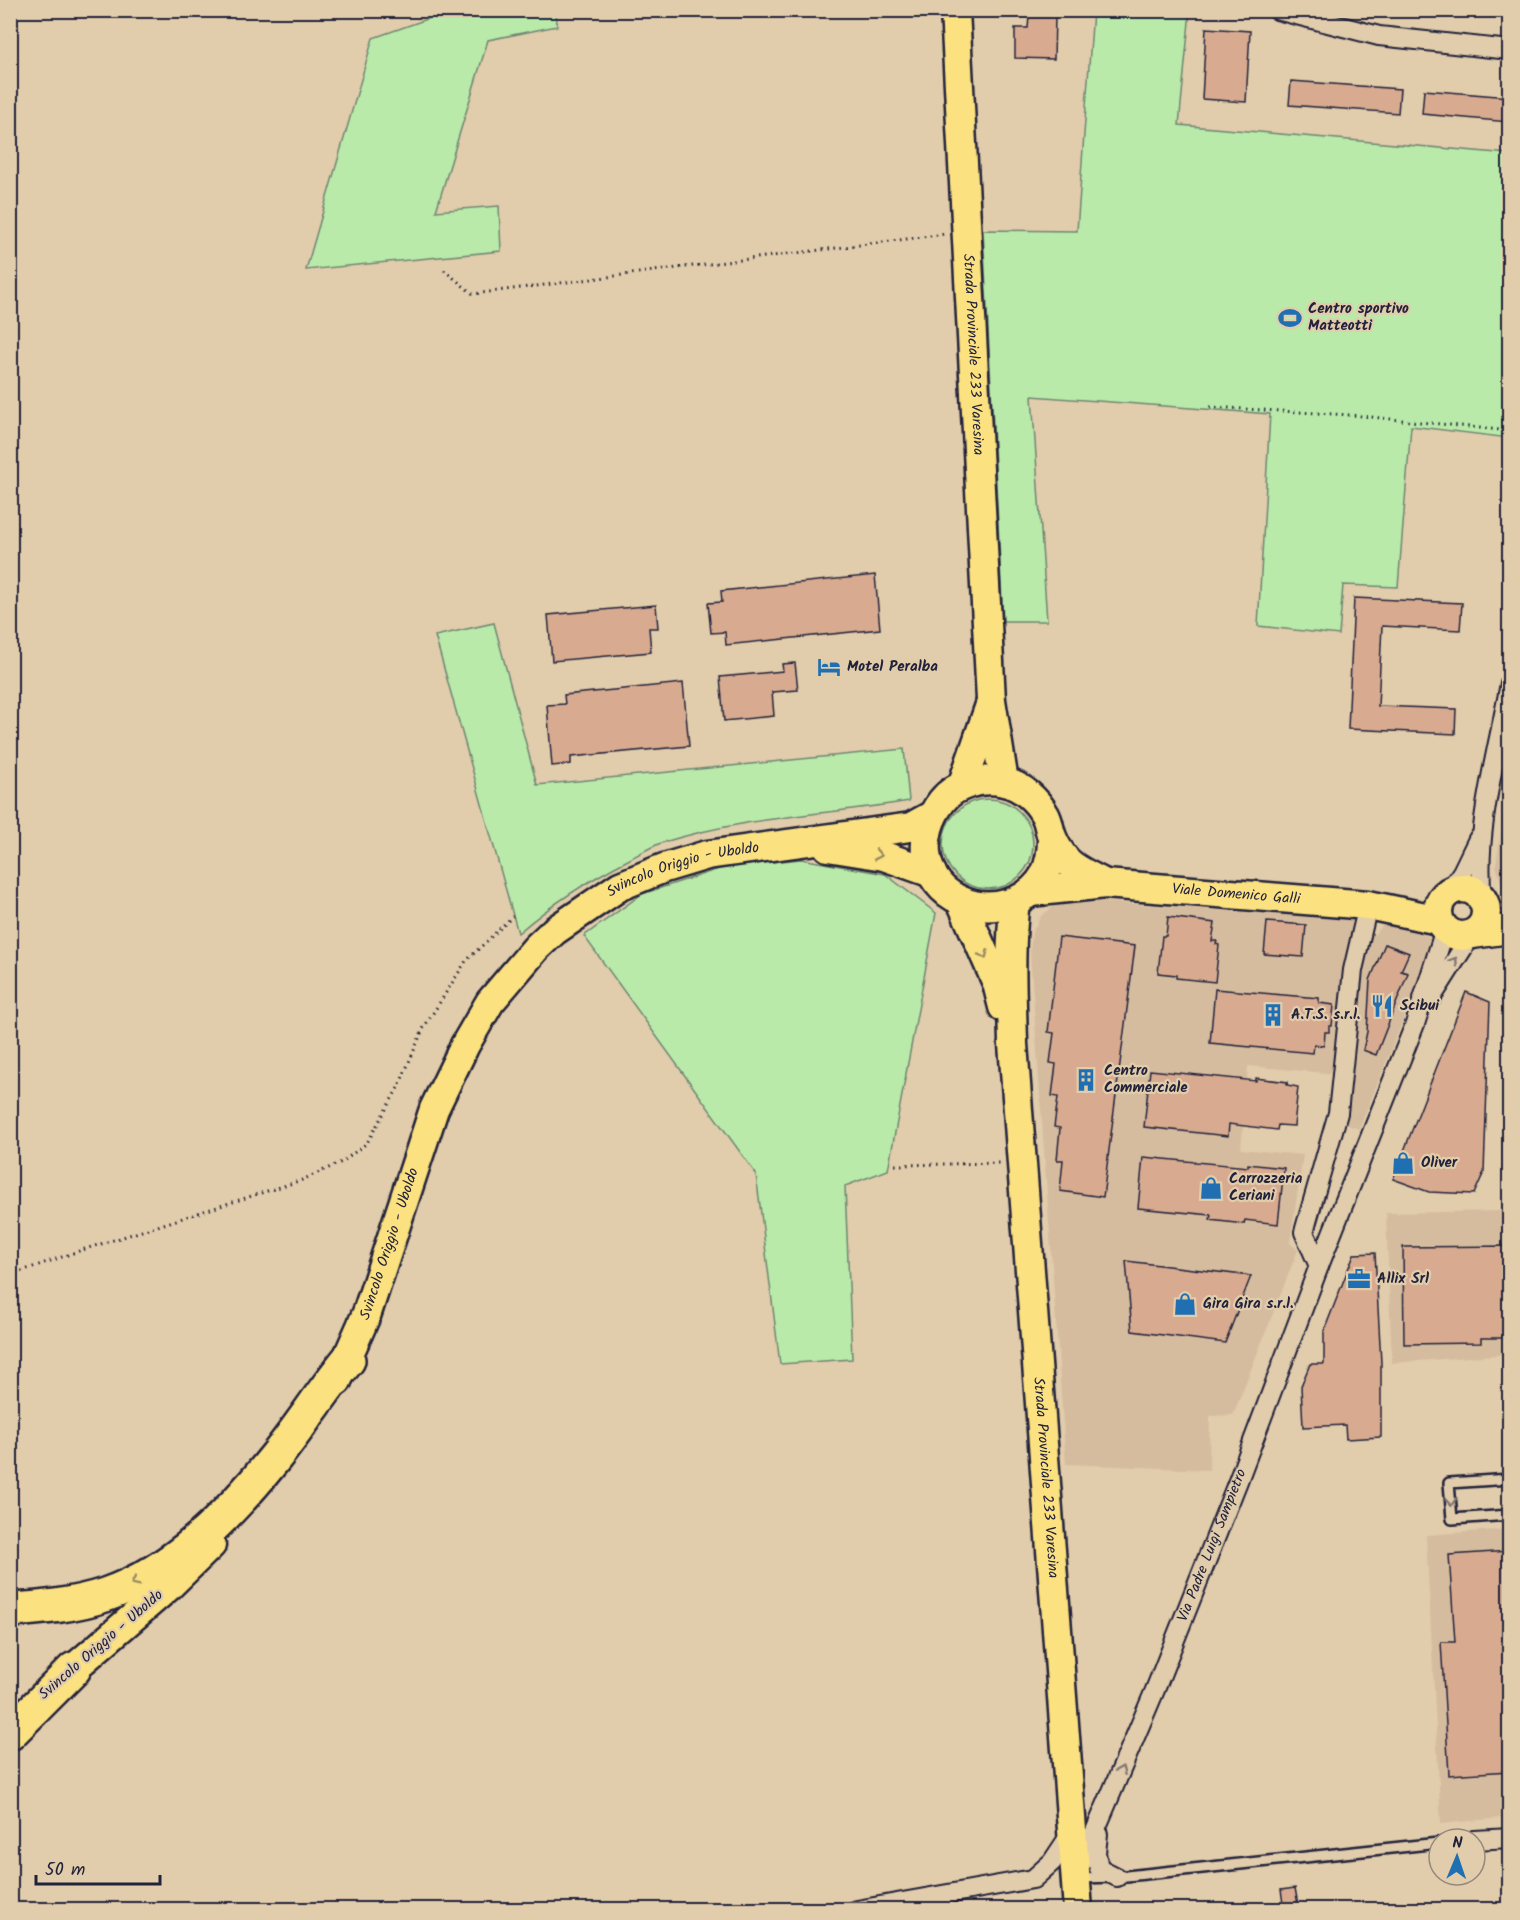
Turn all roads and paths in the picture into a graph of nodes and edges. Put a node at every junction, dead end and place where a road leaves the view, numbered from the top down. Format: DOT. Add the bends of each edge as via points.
graph roads {
  1 [pos="955,10"];
  2 [pos="1277,10"];
  3 [pos="1509,50"];
  4 [pos="966,232"];
  5 [pos="444,270"];
  6 [pos="1210,407"];
  7 [pos="1509,431"];
  8 [pos="1509,683"];
  9 [pos="991,700"];
  10 [pos="1004,782"];
  11 [pos="962,786"];
  12 [pos="931,816"];
  13 [pos="1482,829"];
  14 [pos="1052,839"];
  15 [pos="799,843"];
  16 [pos="932,873"];
  17 [pos="1105,884"];
  18 [pos="1023,897"];
  19 [pos="961,901"];
  20 [pos="1368,905"];
  21 [pos="1492,905"];
  22 [pos="1450,914"];
  23 [pos="513,916"];
  24 [pos="1509,929"];
  25 [pos="1415,1024"];
  26 [pos="1013,1044"];
  27 [pos="1022,1163"];
  28 [pos="895,1165"];
  29 [pos="1319,1266"];
  30 [pos="10,1275"];
  31 [pos="348,1360"];
  32 [pos="1509,1479"];
  33 [pos="1509,1515"];
  34 [pos="10,1610"];
  35 [pos="75,1669"];
  36 [pos="10,1722"];
  37 [pos="10,1733"];
  38 [pos="1086,1828"];
  39 [pos="1509,1838"];
  40 [pos="1487,1839"];
  41 [pos="1427,1843"];
  42 [pos="1117,1877"];
  43 [pos="1075,1878"];
  44 [pos="857,1910"];
  45 [pos="1078,1910"];
  1 -- 4 [label="main road, Strada Provinciale 233 Varesina"];
  2 -- 3 [label="street" via="1379,36"];
  4 -- 5 [label="path" via="473,294"];
  4 -- 9 [label="main road, Strada Provinciale 233 Varesina"];
  6 -- 7 [label="path" via="1351,415"];
  8 -- 13 [label="street, Via Padre Luigi Sampietro"];
  9 -- 10 [label="main road, Strada Provinciale 233 Varesina"];
  9 -- 11 [label="main road, Strada Provinciale 233 Varesina"];
  10 -- 11 [label="main road" via="983,780"];
  10 -- 14 [label="main road" via="1034,798 1046,817"];
  11 -- 12 [label="main road" via="944,798"];
  12 -- 15 [label="main road, Svincolo Origgio - Uboldo" via="911,827"];
  12 -- 16 [label="main road" via="925,852"];
  13 -- 21 [label="street, Via Padre Luigi Sampietro" via="1479,877"];
  13 -- 22 [label="street, Via Padre Luigi Sampietro" via="1462,872"];
  14 -- 17 [label="main road, Viale Domenico Galli" via="1067,861"];
  14 -- 18 [label="main road" via="1045,874"];
  15 -- 16 [label="main road, Svincolo Origgio - Uboldo, one-way" via="884,856"];
  15 -- 31 [label="main road, Svincolo Origgio - Uboldo" via="707,855 620,886 554,931 505,983 465,1045 434,1109"];
  16 -- 19 [label="main road" via="944,890"];
  17 -- 18 [label="main road, Viale Domenico Galli"];
  17 -- 20 [label="main road, Viale Domenico Galli"];
  18 -- 19 [label="main road" via="1004,905 982,907"];
  18 -- 26 [label="main road, Strada Provinciale 233 Varesina" via="1012,926"];
  19 -- 26 [label="main road, Strada Provinciale 233 Varesina, one-way" via="997,983"];
  20 -- 22 [label="main road, Viale Domenico Galli"];
  20 -- 29 [label="street" via="1353,970 1338,1113 1304,1232"];
  21 -- 22 [label="main road" via="1482,925"];
  21 -- 22 [label="main road" via="1470,889 1462,888"];
  22 -- 24 [label="main road"];
  25 -- 22 [label="street, Via Padre Luigi Sampietro, one-way"];
  22 -- 25 [label="street, Via Padre Luigi Sampietro"];
  23 -- 30 [label="path" via="466,961 423,1029 399,1086 367,1143 342,1162 302,1180"];
  25 -- 29 [label="street, Via Padre Luigi Sampietro"];
  26 -- 27 [label="main road, Strada Provinciale 233 Varesina"];
  27 -- 28 [label="path"];
  27 -- 38 [label="main road, Strada Provinciale 233 Varesina"];
  38 -- 29 [label="street, Via Padre Luigi Sampietro, one-way" via="1168,1657"];
  31 -- 34 [label="highway, one-way" via="252,1486 192,1545 156,1571 106,1594 47,1608"];
  31 -- 35 [label="main road, Svincolo Origgio - Uboldo" via="312,1427 254,1503 168,1587"];
  32 -- 33 [label="lane, one-way" via="1449,1483 1452,1519"];
  35 -- 36 [label="main road, Svincolo Origgio - Uboldo"];
  35 -- 37 [label="highway"];
  38 -- 42 [label="street, Via Padre Luigi Sampietro" via="1099,1868"];
  38 -- 43 [label="main road, Strada Provinciale 233 Varesina"];
  38 -- 44 [label="street" via="1033,1879"];
  39 -- 40 [label="street"];
  41 -- 42 [label="lane"];
  42 -- 43 [label="lane"];
  43 -- 45 [label="main road, Strada Provinciale 233 Varesina"];
}
